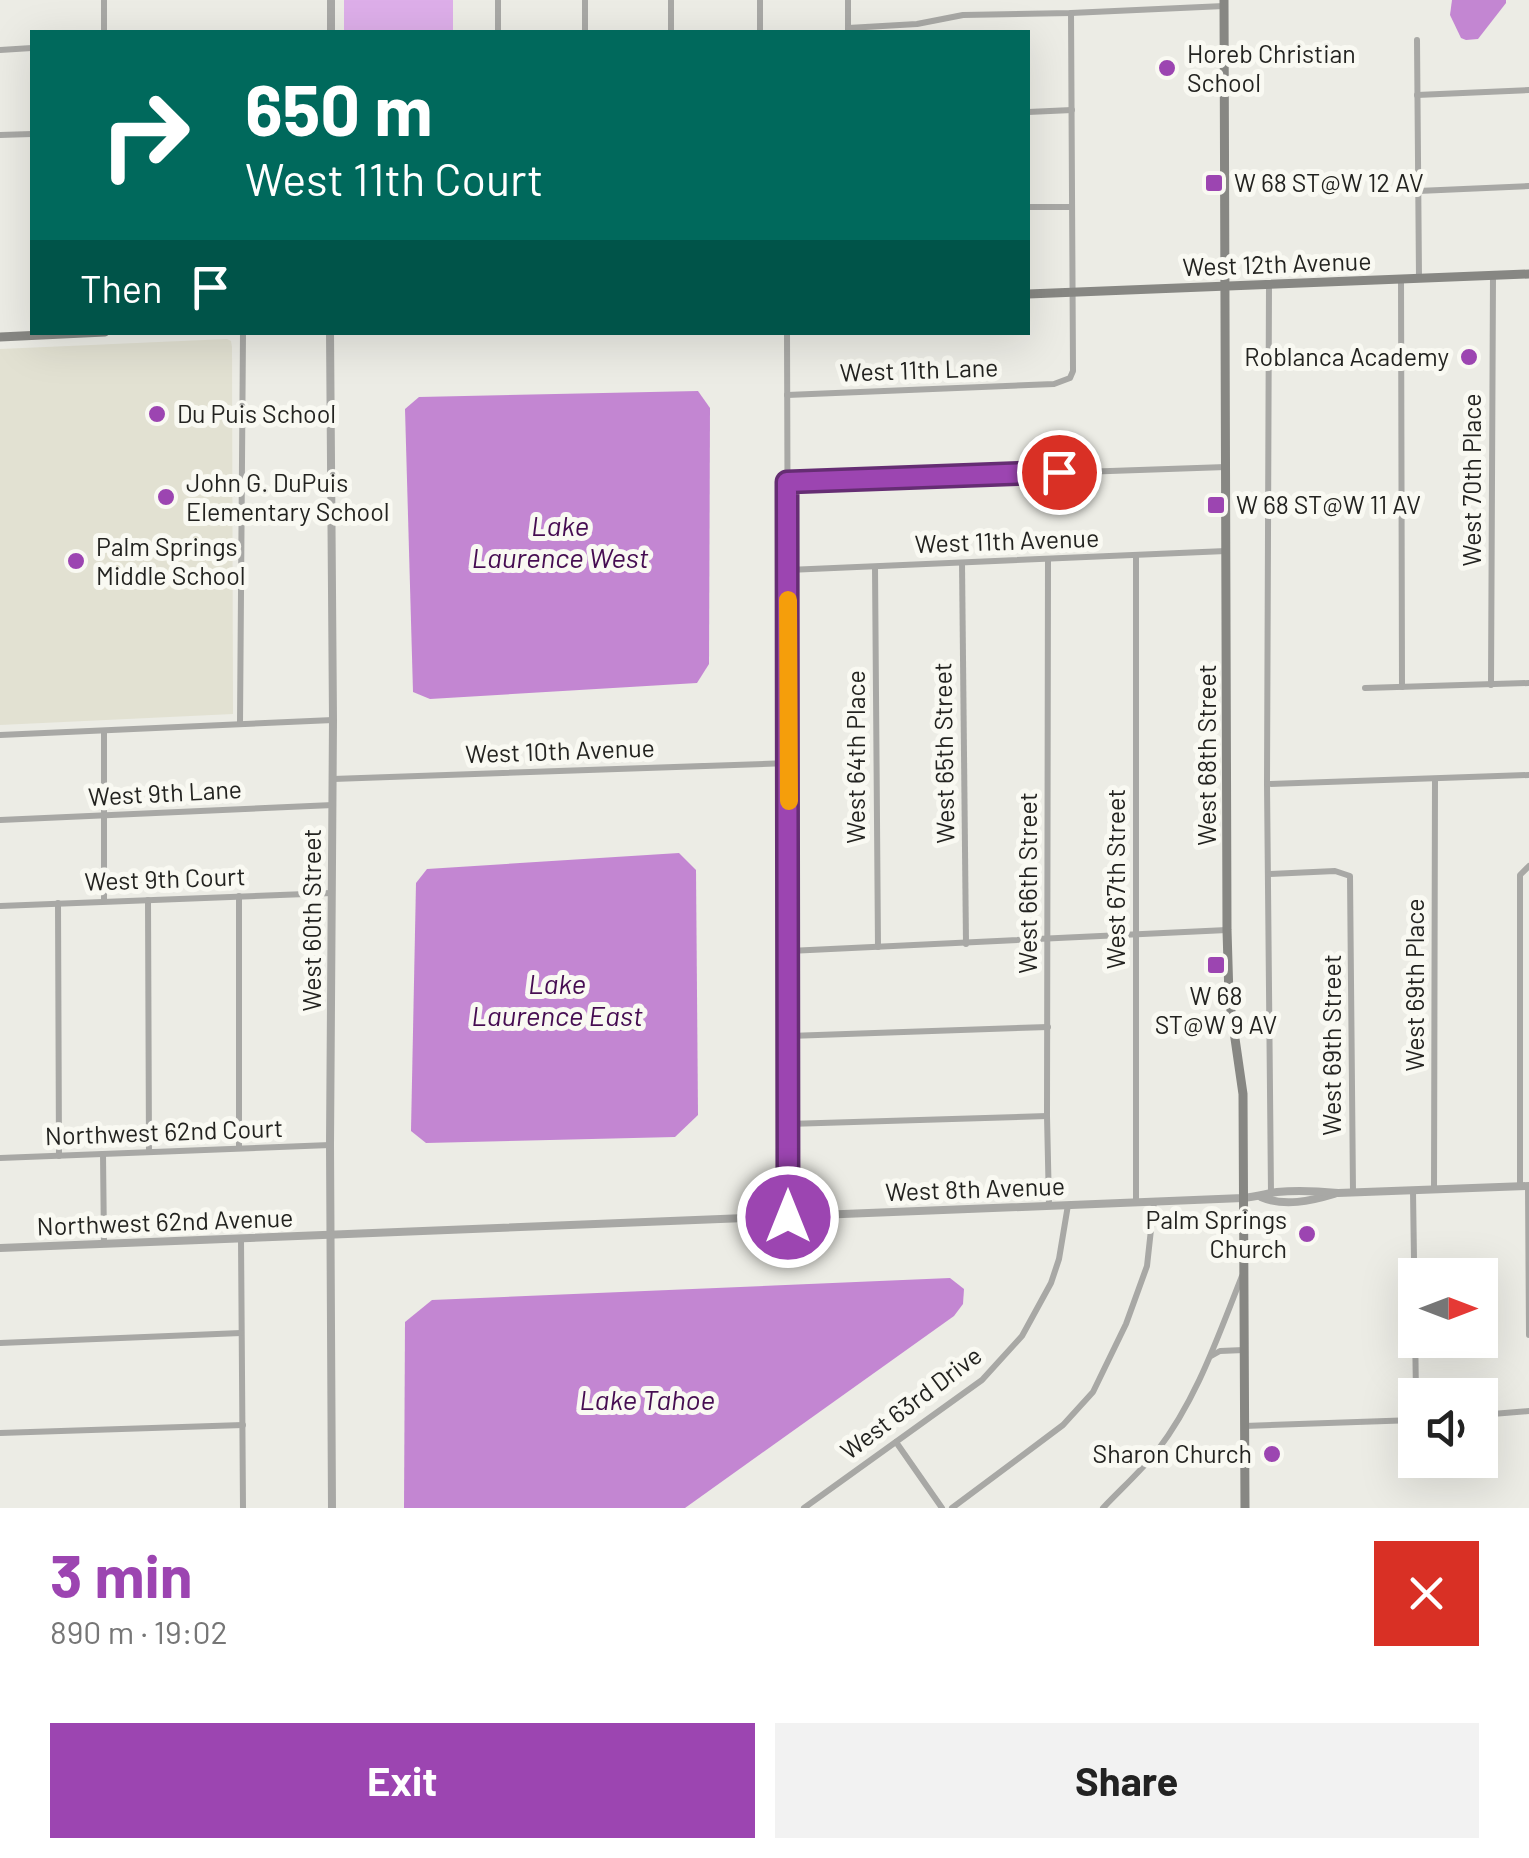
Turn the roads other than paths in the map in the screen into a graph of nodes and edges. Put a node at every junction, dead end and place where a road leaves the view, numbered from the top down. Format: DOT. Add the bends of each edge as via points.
graph roads {
  1 [pos="104,0"];
  2 [pos="331,0"];
  3 [pos="498,0"];
  4 [pos="584,0"];
  5 [pos="671,0"];
  6 [pos="760,0"];
  7 [pos="848,0"];
  8 [pos="1224,3"];
  9 [pos="1071,13"];
  10 [pos="104,30"];
  11 [pos="331,30"];
  12 [pos="498,30"];
  13 [pos="584,30"];
  14 [pos="671,30"];
  15 [pos="760,30"];
  16 [pos="848,30"];
  17 [pos="1417,40"];
  18 [pos="30,48"];
  19 [pos="0,50"];
  20 [pos="1529,90"];
  21 [pos="1417,94"];
  22 [pos="1072,110"];
  23 [pos="1030,112"];
  24 [pos="30,134"];
  25 [pos="0,135"];
  26 [pos="1529,186"];
  27 [pos="1418,191"];
  28 [pos="1030,207"];
  29 [pos="1072,207"];
  30 [pos="1529,274"];
  31 [pos="1493,276"];
  32 [pos="1419,278"];
  33 [pos="1401,279"];
  34 [pos="1269,284"];
  35 [pos="1225,286"];
  36 [pos="1072,292"];
  37 [pos="1030,294"];
  38 [pos="42,335"];
  39 [pos="243,335"];
  40 [pos="330,335"];
  41 [pos="786,335"];
  42 [pos="0,337"];
  43 [pos="787,395"];
  44 [pos="1227,467"];
  45 [pos="787,482"];
  46 [pos="1227,551"];
  47 [pos="1136,555"];
  48 [pos="1048,560"];
  49 [pos="962,563"];
  50 [pos="875,566"];
  51 [pos="788,570"];
  52 [pos="1529,683"];
  53 [pos="1491,685"];
  54 [pos="1402,687"];
  55 [pos="1365,688"];
  56 [pos="333,720"];
  57 [pos="240,724"];
  58 [pos="104,731"];
  59 [pos="0,735"];
  60 [pos="789,763"];
  61 [pos="1529,775"];
  62 [pos="333,779"];
  63 [pos="1435,780"];
  64 [pos="1268,784"];
  65 [pos="333,806"];
  66 [pos="103,816"];
  67 [pos="0,820"];
  68 [pos="1529,866"];
  69 [pos="1270,874"];
  70 [pos="332,893"];
  71 [pos="238,896"];
  72 [pos="148,900"];
  73 [pos="104,902"];
  74 [pos="58,903"];
  75 [pos="0,906"];
  76 [pos="1227,930"];
  77 [pos="1136,934"];
  78 [pos="1048,940"];
  79 [pos="966,944"];
  80 [pos="878,947"];
  81 [pos="789,950"];
  82 [pos="1048,1027"];
  83 [pos="789,1036"];
  84 [pos="1047,1116"];
  85 [pos="788,1124"];
  86 [pos="330,1146"];
  87 [pos="239,1148"];
  88 [pos="149,1152"];
  89 [pos="103,1154"];
  90 [pos="59,1156"];
  91 [pos="0,1158"];
  92 [pos="1526,1186"];
  93 [pos="1434,1190"];
  94 [pos="1413,1191"];
  95 [pos="1353,1192"];
  96 [pos="1271,1193"];
  97 [pos="1338,1193"];
  98 [pos="1261,1197"];
  99 [pos="1243,1198"];
  100 [pos="1136,1202"];
  101 [pos="1154,1202"];
  102 [pos="1068,1205"];
  103 [pos="1049,1206"];
  104 [pos="788,1217"];
  105 [pos="332,1236"];
  106 [pos="242,1239"];
  107 [pos="104,1244"];
  108 [pos="0,1248"];
  109 [pos="1243,1274"];
  110 [pos="241,1333"];
  111 [pos="1529,1334"];
  112 [pos="0,1342"];
  113 [pos="1244,1350"];
  114 [pos="1210,1356"];
  115 [pos="1416,1378"];
  116 [pos="1529,1412"];
  117 [pos="1498,1414"];
  118 [pos="1398,1421"];
  119 [pos="243,1425"];
  120 [pos="1244,1426"];
  121 [pos="0,1432"];
  122 [pos="896,1442"];
  123 [pos="243,1508"];
  124 [pos="332,1508"];
  125 [pos="804,1508"];
  126 [pos="942,1508"];
  127 [pos="952,1508"];
  128 [pos="1103,1508"];
  129 [pos="1245,1508"];
  1 -- 10 [label="street"];
  2 -- 11 [label="street"];
  3 -- 12 [label="street"];
  4 -- 13 [label="street"];
  5 -- 14 [label="street"];
  6 -- 15 [label="street"];
  7 -- 16 [label="street"];
  8 -- 9 [label="street"];
  8 -- 35 [label="main road, West 68th Street"];
  9 -- 16 [label="street" via="963,15"];
  9 -- 22 [label="street"];
  17 -- 21 [label="street"];
  18 -- 19 [label="street"];
  20 -- 21 [label="street"];
  21 -- 27 [label="street"];
  22 -- 23 [label="street"];
  22 -- 29 [label="street"];
  24 -- 25 [label="street"];
  26 -- 27 [label="street"];
  27 -- 32 [label="street"];
  28 -- 29 [label="street"];
  29 -- 36 [label="street"];
  30 -- 31 [label="main road, West 12th Avenue"];
  31 -- 32 [label="main road, West 12th Avenue"];
  31 -- 53 [label="street, West 70th Place"];
  32 -- 33 [label="main road, West 12th Avenue"];
  33 -- 34 [label="main road, West 12th Avenue"];
  33 -- 54 [label="street"];
  34 -- 35 [label="main road, West 12th Avenue"];
  34 -- 64 [label="street"];
  35 -- 36 [label="main road, West 12th Avenue"];
  35 -- 44 [label="main road, West 68th Street"];
  36 -- 37 [label="main road, West 12th Avenue"];
  36 -- 43 [label="street, West 11th Lane" via="1072,371 1054,384"];
  38 -- 42 [label="main road"];
  39 -- 57 [label="street"];
  40 -- 56 [label="street, West 60th Street"];
  41 -- 43 [label="street"];
  43 -- 45 [label="street"];
  44 -- 45 [label="street"];
  44 -- 46 [label="main road, West 68th Street"];
  45 -- 51 [label="street"];
  46 -- 47 [label="street, West 11th Avenue"];
  46 -- 76 [label="main road, West 68th Street"];
  47 -- 48 [label="street, West 11th Avenue"];
  47 -- 77 [label="street, West 67th Street"];
  48 -- 49 [label="street, West 11th Avenue"];
  48 -- 78 [label="street, West 66th Street"];
  49 -- 50 [label="street, West 11th Avenue"];
  49 -- 79 [label="street, West 65th Street"];
  50 -- 51 [label="street, West 11th Avenue"];
  50 -- 80 [label="street, West 64th Place"];
  51 -- 60 [label="street"];
  52 -- 53 [label="street"];
  53 -- 54 [label="street"];
  54 -- 55 [label="street"];
  56 -- 57 [label="street"];
  56 -- 62 [label="street, West 60th Street"];
  57 -- 58 [label="street"];
  58 -- 59 [label="street"];
  58 -- 66 [label="street"];
  60 -- 62 [label="street, West 10th Avenue"];
  60 -- 81 [label="street"];
  61 -- 63 [label="street"];
  62 -- 65 [label="street, West 60th Street"];
  63 -- 64 [label="street"];
  63 -- 93 [label="street, West 69th Place"];
  64 -- 69 [label="street"];
  65 -- 66 [label="street, West 9th Lane"];
  65 -- 70 [label="street, West 60th Street"];
  66 -- 67 [label="street, West 9th Lane"];
  66 -- 73 [label="street"];
  68 -- 92 [label="street" via="1520,876"];
  69 -- 95 [label="street, West 69th Street" via="1336,870 1350,876"];
  69 -- 96 [label="street"];
  70 -- 71 [label="street, West 9th Court"];
  70 -- 86 [label="street, West 60th Street"];
  71 -- 72 [label="street, West 9th Court"];
  71 -- 87 [label="street"];
  72 -- 73 [label="street, West 9th Court"];
  72 -- 88 [label="street"];
  73 -- 74 [label="street, West 9th Court"];
  74 -- 75 [label="street, West 9th Court"];
  74 -- 90 [label="street"];
  76 -- 77 [label="street"];
  76 -- 99 [label="main road, West 68th Street" via="1243,1094"];
  77 -- 78 [label="street"];
  77 -- 100 [label="street, West 67th Street"];
  78 -- 79 [label="street"];
  78 -- 82 [label="street, West 66th Street"];
  79 -- 80 [label="street"];
  80 -- 81 [label="street"];
  81 -- 83 [label="street"];
  82 -- 83 [label="street"];
  82 -- 84 [label="street, West 66th Street"];
  83 -- 85 [label="street"];
  84 -- 85 [label="street"];
  84 -- 103 [label="street, West 66th Street"];
  85 -- 104 [label="street"];
  86 -- 87 [label="street, Northwest 62nd Court"];
  86 -- 105 [label="street, West 60th Street"];
  87 -- 88 [label="street, Northwest 62nd Court"];
  88 -- 89 [label="street, Northwest 62nd Court"];
  89 -- 90 [label="street, Northwest 62nd Court"];
  89 -- 107 [label="street"];
  90 -- 91 [label="street, Northwest 62nd Court"];
  92 -- 93 [label="street, West 8th Avenue"];
  92 -- 111 [label="street"];
  93 -- 94 [label="street, West 8th Avenue"];
  94 -- 95 [label="street, West 8th Avenue"];
  94 -- 115 [label="street"];
  95 -- 97 [label="street, West 8th Avenue"];
  96 -- 97 [label="street, West 8th Avenue"];
  96 -- 98 [label="street, West 8th Avenue"];
  97 -- 98 [label="street, West 8th Avenue" via="1311,1201"];
  98 -- 99 [label="street, West 8th Avenue"];
  99 -- 101 [label="street, West 8th Avenue"];
  99 -- 109 [label="main road, West 68th Street"];
  100 -- 101 [label="street, West 8th Avenue"];
  100 -- 102 [label="street, West 8th Avenue"];
  101 -- 127 [label="street" via="1147,1266 1093,1392 1063,1425"];
  102 -- 103 [label="street, West 8th Avenue"];
  102 -- 122 [label="street, West 63rd Drive" via="1051,1283 1022,1336 982,1380"];
  103 -- 104 [label="street, West 8th Avenue"];
  104 -- 105 [label="street, West 8th Avenue"];
  105 -- 106 [label="street, Northwest 62nd Avenue"];
  105 -- 124 [label="street, West 60th Street"];
  106 -- 107 [label="street, Northwest 62nd Avenue"];
  106 -- 110 [label="street"];
  107 -- 108 [label="street, Northwest 62nd Avenue"];
  109 -- 113 [label="main road, West 68th Street"];
  109 -- 114 [label="street"];
  110 -- 112 [label="street"];
  110 -- 119 [label="street"];
  113 -- 114 [label="street"];
  113 -- 120 [label="main road, West 68th Street"];
  114 -- 128 [label="street" via="1157,1451"];
  116 -- 117 [label="street"];
  118 -- 120 [label="street"];
  119 -- 121 [label="street"];
  119 -- 123 [label="street"];
  120 -- 129 [label="main road, West 68th Street"];
  122 -- 125 [label="street, West 63rd Drive"];
  122 -- 126 [label="street"];
}
